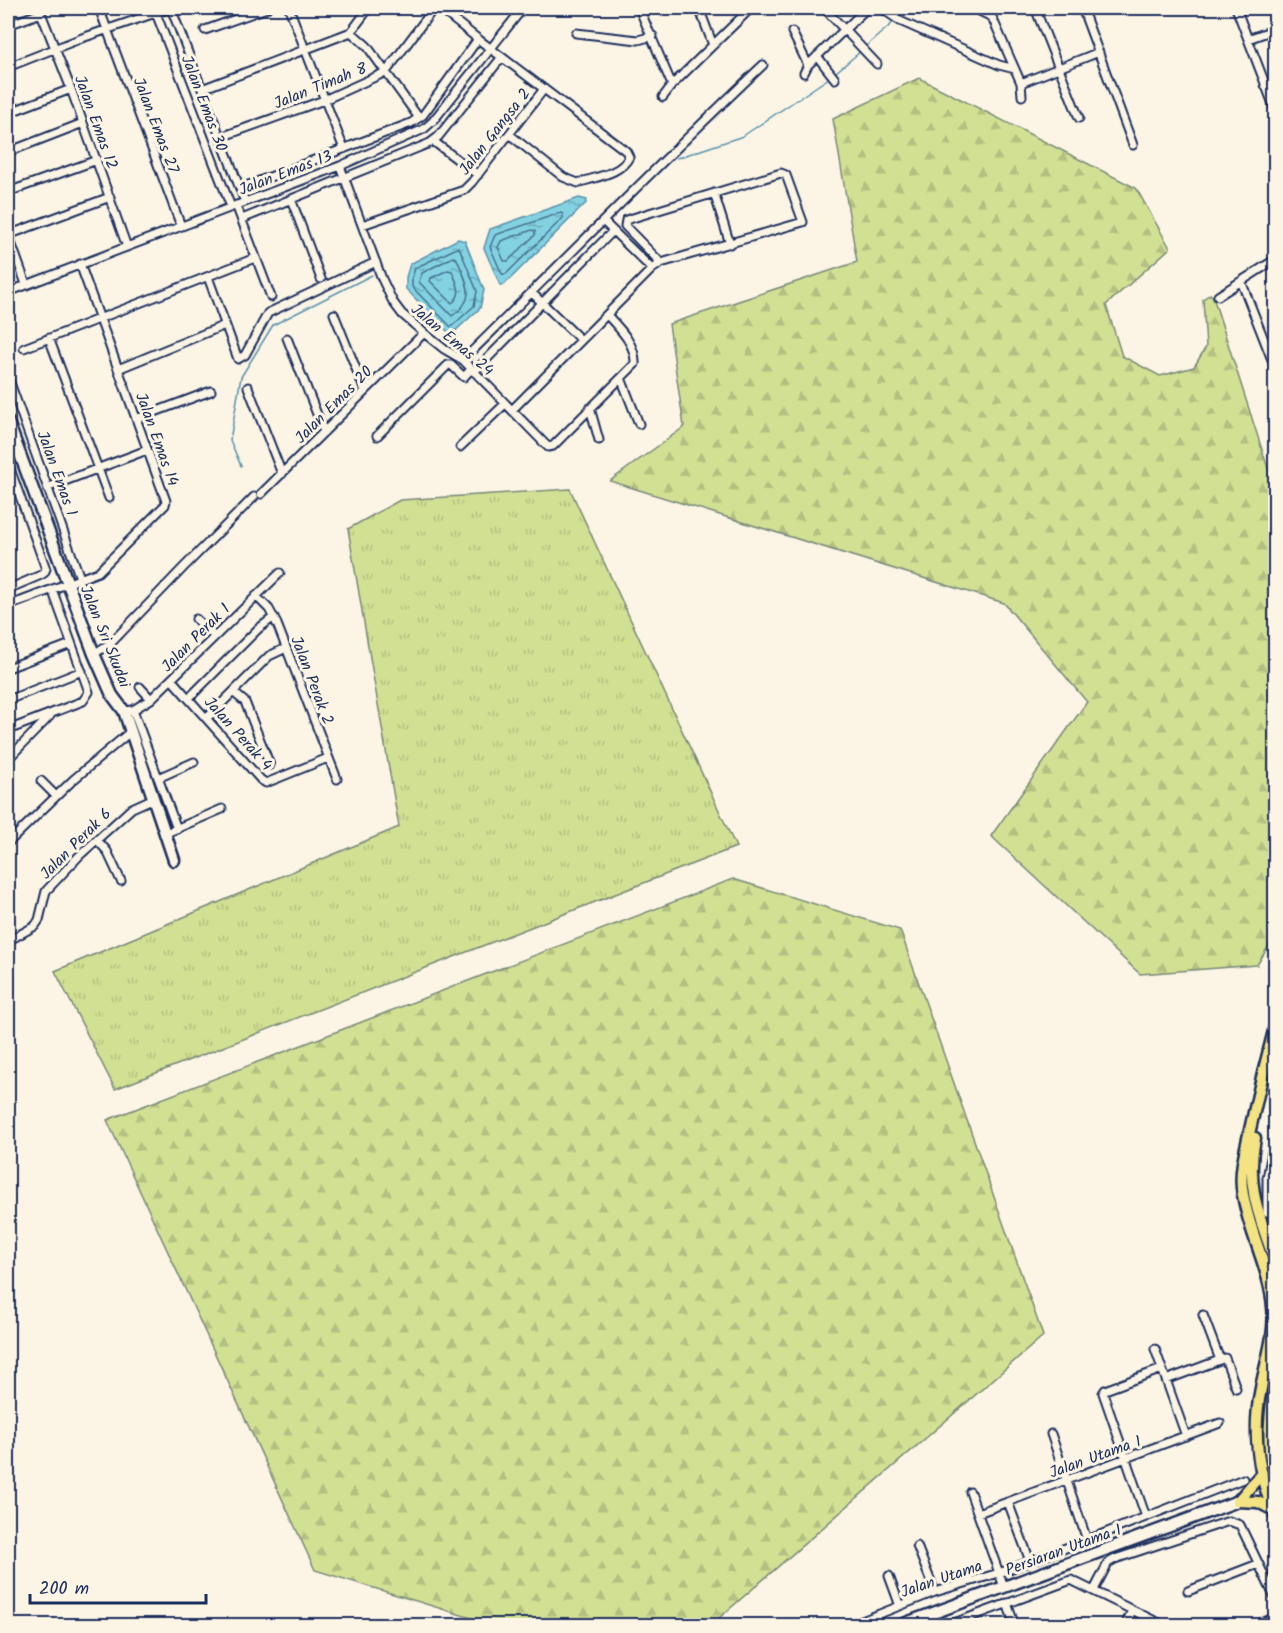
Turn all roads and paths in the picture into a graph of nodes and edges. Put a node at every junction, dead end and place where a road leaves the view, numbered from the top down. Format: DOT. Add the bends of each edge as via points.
graph roads {
  1 [pos="99,8"];
  2 [pos="171,8"];
  3 [pos="267,8"];
  4 [pos="289,8"];
  5 [pos="369,8"];
  6 [pos="434,8"];
  7 [pos="439,8"];
  8 [pos="523,8"];
  9 [pos="639,8"];
  10 [pos="699,8"];
  11 [pos="751,8"];
  12 [pos="824,8"];
  13 [pos="867,8"];
  14 [pos="881,8"];
  15 [pos="973,8"];
  16 [pos="988,8"];
  17 [pos="1035,8"];
  18 [pos="1082,8"];
  19 [pos="1236,8"];
  20 [pos="40,10"];
  21 [pos="155,10"];
  22 [pos="992,16"];
  23 [pos="8,25"];
  24 [pos="1275,28"];
  25 [pos="205,30"];
  26 [pos="108,31"];
  27 [pos="844,31"];
  28 [pos="351,32"];
  29 [pos="792,32"];
  30 [pos="576,33"];
  31 [pos="653,36"];
  32 [pos="478,39"];
  33 [pos="1248,39"];
  34 [pos="713,45"];
  35 [pos="56,48"];
  36 [pos="306,49"];
  37 [pos="490,49"];
  38 [pos="1099,52"];
  39 [pos="817,56"];
  40 [pos="502,57"];
  41 [pos="877,64"];
  42 [pos="763,65"];
  43 [pos="808,65"];
  44 [pos="8,68"];
  45 [pos="1015,69"];
  46 [pos="1059,69"];
  47 [pos="386,72"];
  48 [pos="804,73"];
  49 [pos="832,76"];
  50 [pos="1275,81"];
  51 [pos="1021,83"];
  52 [pos="672,85"];
  53 [pos="1265,85"];
  54 [pos="71,89"];
  55 [pos="202,89"];
  56 [pos="544,89"];
  57 [pos="1022,96"];
  58 [pos="663,97"];
  59 [pos="324,100"];
  60 [pos="8,112"];
  61 [pos="1275,112"];
  62 [pos="419,118"];
  63 [pos="1079,118"];
  64 [pos="83,123"];
  65 [pos="509,134"];
  66 [pos="221,137"];
  67 [pos="433,141"];
  68 [pos="1133,145"];
  69 [pos="344,149"];
  70 [pos="8,152"];
  71 [pos="97,160"];
  72 [pos="340,166"];
  73 [pos="478,175"];
  74 [pos="344,177"];
  75 [pos="241,188"];
  76 [pos="8,192"];
  77 [pos="714,193"];
  78 [pos="110,197"];
  79 [pos="291,199"];
  80 [pos="246,202"];
  81 [pos="233,206"];
  82 [pos="242,219"];
  83 [pos="604,222"];
  84 [pos="362,225"];
  85 [pos="181,226"];
  86 [pos="613,231"];
  87 [pos="8,234"];
  88 [pos="730,244"];
  89 [pos="127,247"];
  90 [pos="255,258"];
  91 [pos="1275,259"];
  92 [pos="376,262"];
  93 [pos="661,263"];
  94 [pos="80,264"];
  95 [pos="652,269"];
  96 [pos="208,277"];
  97 [pos="321,279"];
  98 [pos="1241,281"];
  99 [pos="26,285"];
  100 [pos="8,292"];
  101 [pos="532,293"];
  102 [pos="1218,296"];
  103 [pos="271,297"];
  104 [pos="544,303"];
  105 [pos="334,314"];
  106 [pos="607,315"];
  107 [pos="99,319"];
  108 [pos="225,325"];
  109 [pos="423,333"];
  110 [pos="49,338"];
  111 [pos="287,338"];
  112 [pos="581,340"];
  113 [pos="24,348"];
  114 [pos="463,360"];
  115 [pos="117,369"];
  116 [pos="472,370"];
  117 [pos="1275,370"];
  118 [pos="8,377"];
  119 [pos="621,378"];
  120 [pos="248,387"];
  121 [pos="211,391"];
  122 [pos="365,391"];
  123 [pos="505,404"];
  124 [pos="590,408"];
  125 [pos="512,410"];
  126 [pos="136,419"];
  127 [pos="8,422"];
  128 [pos="639,424"];
  129 [pos="324,432"];
  130 [pos="377,436"];
  131 [pos="600,440"];
  132 [pos="460,447"];
  133 [pos="147,450"];
  134 [pos="8,463"];
  135 [pos="97,468"];
  136 [pos="282,474"];
  137 [pos="49,487"];
  138 [pos="109,498"];
  139 [pos="280,573"];
  140 [pos="80,578"];
  141 [pos="69,583"];
  142 [pos="8,589"];
  143 [pos="52,589"];
  144 [pos="256,596"];
  145 [pos="8,606"];
  146 [pos="274,617"];
  147 [pos="196,619"];
  148 [pos="214,636"];
  149 [pos="71,644"];
  150 [pos="286,648"];
  151 [pos="94,654"];
  152 [pos="8,668"];
  153 [pos="82,672"];
  154 [pos="172,680"];
  155 [pos="140,687"];
  156 [pos="233,692"];
  157 [pos="189,698"];
  158 [pos="151,699"];
  159 [pos="8,700"];
  160 [pos="128,711"];
  161 [pos="51,714"];
  162 [pos="207,718"];
  163 [pos="8,730"];
  164 [pos="130,732"];
  165 [pos="328,758"];
  166 [pos="8,759"];
  167 [pos="194,762"];
  168 [pos="270,765"];
  169 [pos="158,778"];
  170 [pos="337,779"];
  171 [pos="41,781"];
  172 [pos="56,796"];
  173 [pos="152,799"];
  174 [pos="222,809"];
  175 [pos="177,829"];
  176 [pos="164,834"];
  177 [pos="97,840"];
  178 [pos="8,843"];
  179 [pos="174,860"];
  180 [pos="121,881"];
  181 [pos="8,941"];
  182 [pos="1275,1023"];
  183 [pos="1275,1053"];
  184 [pos="1275,1132"];
  185 [pos="1273,1150"];
  186 [pos="1275,1209"];
  187 [pos="1263,1214"];
  188 [pos="1275,1264"];
  189 [pos="1203,1315"];
  190 [pos="1155,1349"];
  191 [pos="1222,1359"];
  192 [pos="1162,1369"];
  193 [pos="1275,1377"];
  194 [pos="1166,1380"];
  195 [pos="1236,1388"];
  196 [pos="1220,1423"];
  197 [pos="1051,1434"];
  198 [pos="1186,1436"];
  199 [pos="1125,1459"];
  200 [pos="1262,1473"];
  201 [pos="1243,1479"];
  202 [pos="1067,1480"];
  203 [pos="1275,1481"];
  204 [pos="970,1492"];
  205 [pos="1008,1502"];
  206 [pos="1238,1502"];
  207 [pos="978,1513"];
  208 [pos="1274,1513"];
  209 [pos="1146,1517"];
  210 [pos="1087,1540"];
  211 [pos="917,1546"];
  212 [pos="1030,1562"];
  213 [pos="1258,1564"];
  214 [pos="999,1573"];
  215 [pos="889,1576"];
  216 [pos="1004,1587"];
  217 [pos="1094,1590"];
  218 [pos="1188,1591"];
  219 [pos="935,1592"];
  220 [pos="1275,1600"];
  221 [pos="1007,1603"];
  222 [pos="900,1606"];
  223 [pos="1132,1610"];
  224 [pos="1275,1617"];
  225 [pos="849,1626"];
  226 [pos="898,1626"];
  227 [pos="946,1626"];
  228 [pos="1015,1626"];
  229 [pos="1125,1626"];
  230 [pos="1165,1626"];
  231 [pos="1254,1626"];
  1 -- 26 [label="street, Jalan Emas 27"];
  2 -- 21 [label="street"];
  2 -- 55 [label="street"];
  3 -- 25 [label="street"];
  4 -- 36 [label="street"];
  5 -- 28 [label="street"];
  6 -- 47 [label="street, Jalan Timah 8"];
  7 -- 32 [label="street"];
  8 -- 37 [label="street, Jalan Emas 13"];
  9 -- 31 [label="street"];
  10 -- 34 [label="street"];
  11 -- 34 [label="street"];
  12 -- 27 [label="street"];
  13 -- 27 [label="street"];
  14 -- 45 [label="street" via="897,20"];
  15 -- 22 [label="street"];
  16 -- 22 [label="street"];
  17 -- 46 [label="street"];
  18 -- 38 [label="street"];
  19 -- 33 [label="street"];
  20 -- 23 [label="street"];
  20 -- 35 [label="street, Jalan Emas 12"];
  21 -- 26 [label="street"];
  21 -- 81 [label="street, Jalan Emas 30"];
  22 -- 45 [label="street"];
  24 -- 33 [label="street"];
  26 -- 35 [label="street"];
  26 -- 85 [label="street, Jalan Emas 27"];
  27 -- 39 [label="street"];
  27 -- 41 [label="street"];
  28 -- 36 [label="street"];
  28 -- 47 [label="street"];
  29 -- 43 [label="street"];
  30 -- 31 [label="street" via="638,40"];
  31 -- 52 [label="street"];
  32 -- 37 [label="street"];
  32 -- 62 [label="street"];
  33 -- 53 [label="street"];
  34 -- 52 [label="street"];
  35 -- 44 [label="street"];
  35 -- 54 [label="street, Jalan Emas 12"];
  36 -- 55 [label="street"];
  36 -- 59 [label="street"];
  37 -- 40 [label="street"];
  37 -- 72 [label="street, Jalan Emas 13" via="424,129"];
  38 -- 46 [label="street"];
  38 -- 68 [label="street"];
  39 -- 43 [label="street"];
  39 -- 49 [label="street"];
  40 -- 56 [label="street"];
  40 -- 67 [label="street"];
  42 -- 83 [label="street"];
  43 -- 48 [label="street"];
  45 -- 51 [label="street"];
  46 -- 51 [label="street"];
  46 -- 63 [label="street"];
  47 -- 59 [label="street, Jalan Timah 8"];
  47 -- 62 [label="street"];
  50 -- 53 [label="street"];
  51 -- 57 [label="street"];
  52 -- 58 [label="street"];
  53 -- 61 [label="street"];
  54 -- 60 [label="street"];
  54 -- 64 [label="street, Jalan Emas 12"];
  55 -- 66 [label="street"];
  56 -- 65 [label="street, Jalan Gangsa 2"];
  56 -- 65 [label="street" via="626,151 626,165 578,183 563,177"];
  59 -- 66 [label="street, Jalan Timah 8"];
  59 -- 69 [label="street"];
  62 -- 69 [label="street"];
  64 -- 70 [label="street"];
  64 -- 71 [label="street, Jalan Emas 12"];
  65 -- 73 [label="street, Jalan Gangsa 2"];
  66 -- 75 [label="street"];
  67 -- 73 [label="street"];
  67 -- 74 [label="street"];
  69 -- 75 [label="street"];
  71 -- 76 [label="street"];
  71 -- 78 [label="street, Jalan Emas 12"];
  72 -- 74 [label="street, Jalan Emas 24"];
  72 -- 80 [label="street, Jalan Emas 13"];
  73 -- 84 [label="street, Jalan Gangsa 2" via="464,189"];
  74 -- 79 [label="street"];
  74 -- 84 [label="street, Jalan Emas 24"];
  75 -- 80 [label="street"];
  77 -- 88 [label="street"];
  77 -- 88 [label="street" via="784,173 803,222"];
  77 -- 93 [label="street" via="626,220 625,226"];
  78 -- 87 [label="street"];
  78 -- 89 [label="street, Jalan Emas 12"];
  79 -- 82 [label="street"];
  79 -- 97 [label="street"];
  80 -- 81 [label="street, Jalan Emas 13"];
  81 -- 82 [label="street, Jalan Emas 30"];
  81 -- 85 [label="street, Jalan Emas 13"];
  82 -- 90 [label="street, Jalan Emas 30"];
  83 -- 86 [label="street"];
  83 -- 101 [label="street"];
  84 -- 92 [label="street, Jalan Emas 24"];
  85 -- 89 [label="street, Jalan Emas 13"];
  86 -- 95 [label="street"];
  86 -- 104 [label="street"];
  87 -- 99 [label="street"];
  88 -- 93 [label="street"];
  89 -- 94 [label="street, Jalan Emas 13"];
  90 -- 96 [label="street"];
  90 -- 103 [label="street, Jalan Emas 30"];
  91 -- 98 [label="street"];
  92 -- 108 [label="street" via="268,313 245,356 238,359"];
  92 -- 109 [label="street, Jalan Emas 24" via="393,302"];
  93 -- 95 [label="street"];
  94 -- 99 [label="street, Jalan Emas 13"];
  94 -- 107 [label="street, Jalan Emas 14"];
  95 -- 106 [label="street"];
  96 -- 107 [label="street"];
  96 -- 108 [label="street"];
  98 -- 102 [label="street"];
  98 -- 117 [label="street"];
  99 -- 100 [label="street, Jalan Emas 13"];
  101 -- 104 [label="street"];
  101 -- 114 [label="street"];
  104 -- 112 [label="street"];
  104 -- 116 [label="street"];
  105 -- 122 [label="street"];
  106 -- 112 [label="street"];
  106 -- 119 [label="street" via="625,335 636,361"];
  107 -- 110 [label="street"];
  107 -- 115 [label="street, Jalan Emas 14"];
  108 -- 115 [label="street"];
  109 -- 114 [label="street, Jalan Emas 24"];
  109 -- 122 [label="street, Jalan Emas 20"];
  110 -- 113 [label="street"];
  110 -- 135 [label="street"];
  111 -- 129 [label="street"];
  112 -- 125 [label="street"];
  114 -- 116 [label="street, Jalan Emas 24"];
  115 -- 126 [label="street, Jalan Emas 14"];
  116 -- 123 [label="street, Jalan Emas 24"];
  116 -- 130 [label="street" via="464,377 448,365"];
  118 -- 137 [label="street, Jalan Emas 1"];
  119 -- 124 [label="street"];
  119 -- 128 [label="street"];
  120 -- 136 [label="street"];
  121 -- 126 [label="street"];
  122 -- 129 [label="street, Jalan Emas 20"];
  123 -- 125 [label="street, Jalan Emas 24"];
  123 -- 132 [label="street"];
  124 -- 125 [label="street, Jalan Emas 24" via="550,447"];
  124 -- 131 [label="street"];
  126 -- 133 [label="street, Jalan Emas 14"];
  127 -- 141 [label="street, Jalan Sri Skudai"];
  129 -- 136 [label="street, Jalan Emas 20"];
  133 -- 135 [label="street"];
  133 -- 140 [label="street, Jalan Emas 14" via="164,492 165,505 98,572"];
  134 -- 142 [label="street" via="46,569"];
  135 -- 137 [label="street"];
  135 -- 138 [label="street"];
  136 -- 151 [label="street, Jalan Emas 20" via="183,567 112,642"];
  137 -- 140 [label="street, Jalan Emas 1"];
  139 -- 144 [label="street, Jalan Perak 1"];
  140 -- 141 [label="street, Jalan Emas 14"];
  141 -- 143 [label="street, Jalan Emas 14"];
  141 -- 151 [label="street, Jalan Sri Skudai"];
  143 -- 145 [label="street, Jalan Emas 14"];
  143 -- 149 [label="street"];
  144 -- 146 [label="street, Jalan Perak 2"];
  144 -- 148 [label="street, Jalan Perak 1"];
  146 -- 150 [label="street, Jalan Perak 2"];
  146 -- 157 [label="street"];
  147 -- 148 [label="street"];
  148 -- 154 [label="street, Jalan Perak 1"];
  149 -- 152 [label="street"];
  149 -- 153 [label="street"];
  150 -- 156 [label="street" via="269,656"];
  150 -- 165 [label="street, Jalan Perak 2"];
  151 -- 160 [label="street, Jalan Sri Skudai" via="112,695"];
  153 -- 159 [label="street"];
  153 -- 161 [label="street" via="89,689 87,696"];
  154 -- 157 [label="street, Jalan Perak 4"];
  154 -- 158 [label="street, Jalan Perak 1"];
  155 -- 158 [label="street"];
  156 -- 162 [label="street"];
  156 -- 168 [label="street" via="245,702"];
  157 -- 162 [label="street, Jalan Perak 4"];
  158 -- 160 [label="street, Jalan Perak 1"];
  160 -- 164 [label="street, Jalan Sri Skudai"];
  160 -- 169 [label="street"];
  161 -- 163 [label="street"];
  161 -- 166 [label="street"];
  162 -- 165 [label="street, Jalan Perak 4" via="266,783"];
  164 -- 172 [label="street"];
  164 -- 173 [label="street, Jalan Sri Skudai"];
  165 -- 170 [label="street, Jalan Perak 2"];
  167 -- 169 [label="street"];
  169 -- 175 [label="street"];
  171 -- 172 [label="street"];
  172 -- 178 [label="street"];
  173 -- 176 [label="street, Jalan Sri Skudai"];
  173 -- 177 [label="street, Jalan Perak 6" via="132,808"];
  174 -- 175 [label="street"];
  175 -- 176 [label="street"];
  176 -- 179 [label="street, Jalan Sri Skudai"];
  177 -- 180 [label="street" via="107,851"];
  177 -- 181 [label="street, Jalan Perak 6" via="46,891 35,926"];
  182 -- 200 [label="main road" via="1242,1176 1250,1229 1274,1306 1257,1423"];
  183 -- 187 [label="main road" via="1251,1170 1253,1199"];
  184 -- 185 [label="street"];
  185 -- 187 [label="street"];
  186 -- 187 [label="street"];
  187 -- 188 [label="main road"];
  189 -- 191 [label="street"];
  190 -- 192 [label="street"];
  191 -- 194 [label="street"];
  191 -- 195 [label="street"];
  192 -- 194 [label="street"];
  192 -- 199 [label="street" via="1104,1391"];
  193 -- 203 [label="main road" via="1270,1456"];
  194 -- 198 [label="street"];
  196 -- 198 [label="street, Jalan Utama 1"];
  197 -- 202 [label="street"];
  198 -- 199 [label="street, Jalan Utama 1"];
  199 -- 202 [label="street, Jalan Utama 1"];
  199 -- 209 [label="street"];
  200 -- 206 [label="main road"];
  200 -- 208 [label="main road"];
  201 -- 209 [label="street, Jalan Utama"];
  202 -- 205 [label="street, Jalan Utama 1"];
  202 -- 210 [label="street"];
  204 -- 207 [label="street"];
  205 -- 207 [label="street, Jalan Utama 1"];
  205 -- 212 [label="street"];
  206 -- 208 [label="main road" via="1258,1502"];
  206 -- 216 [label="street, Persiaran Utama 1"];
  207 -- 214 [label="street"];
  209 -- 210 [label="street, Jalan Utama"];
  210 -- 212 [label="street, Jalan Utama"];
  211 -- 219 [label="street"];
  212 -- 214 [label="street, Jalan Utama"];
  213 -- 217 [label="street" via="1240,1525 1229,1521 1115,1558 1108,1563"];
  213 -- 218 [label="street"];
  213 -- 220 [label="street"];
  214 -- 216 [label="street"];
  214 -- 219 [label="street, Jalan Utama"];
  215 -- 222 [label="street"];
  216 -- 226 [label="street, Persiaran Utama 1"];
  217 -- 221 [label="street" via="1071,1580"];
  217 -- 223 [label="street"];
  219 -- 222 [label="street, Jalan Utama"];
  221 -- 227 [label="street"];
  221 -- 228 [label="street"];
  222 -- 225 [label="street, Jalan Utama"];
  223 -- 229 [label="street"];
  223 -- 230 [label="street"];
  224 -- 231 [label="street"];
}
